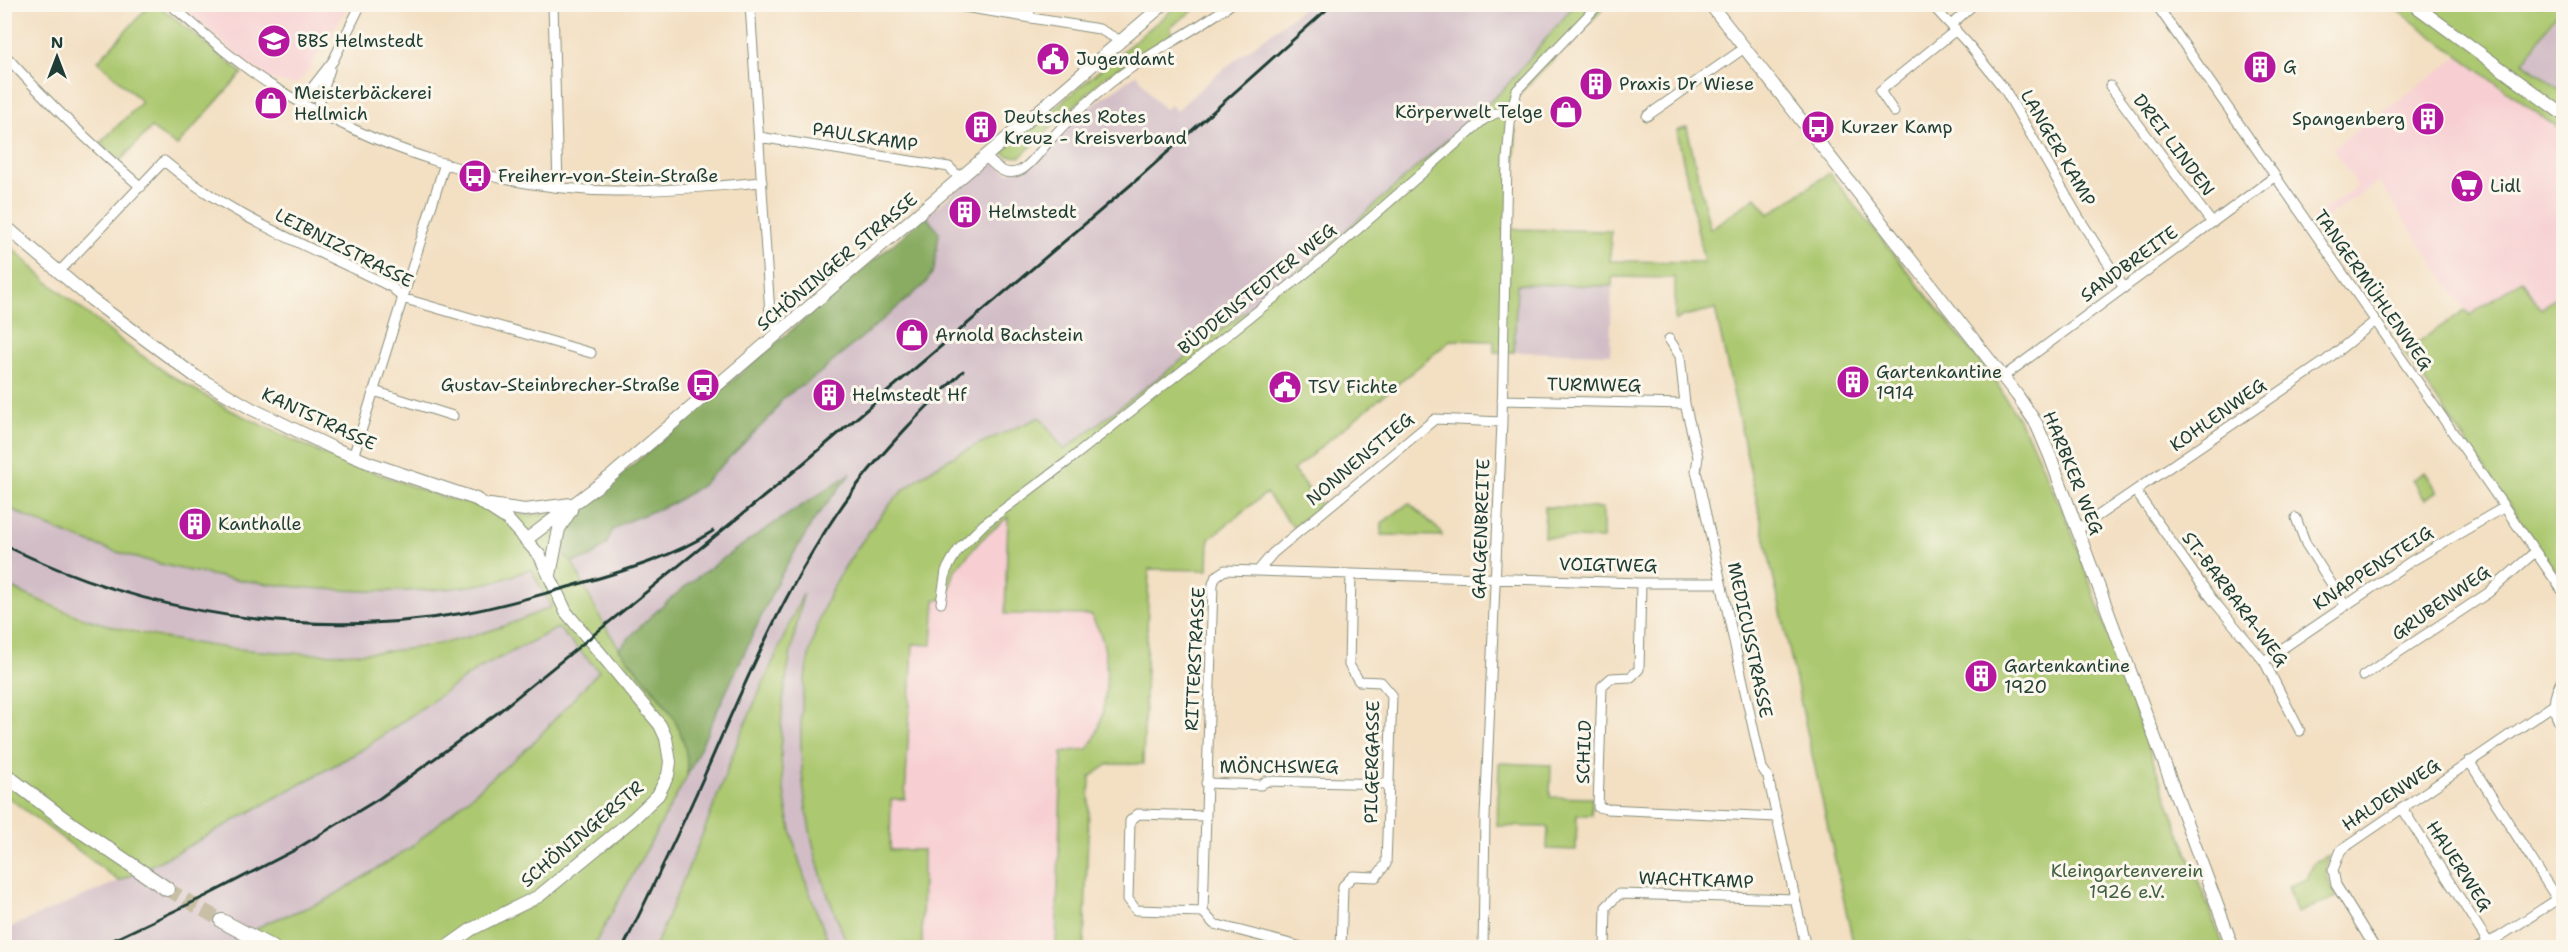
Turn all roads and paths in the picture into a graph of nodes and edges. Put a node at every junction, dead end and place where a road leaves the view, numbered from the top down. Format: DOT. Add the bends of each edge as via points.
graph roads {
  1 [pos="170,4"];
  2 [pos="361,4"];
  3 [pos="553,4"];
  4 [pos="750,4"];
  5 [pos="945,4"];
  6 [pos="1031,4"];
  7 [pos="1164,4"];
  8 [pos="1231,4"];
  9 [pos="1599,4"];
  10 [pos="1710,4"];
  11 [pos="1931,4"];
  12 [pos="1974,4"];
  13 [pos="2156,4"];
  14 [pos="2413,4"];
  15 [pos="1029,18"];
  16 [pos="1953,28"];
  17 [pos="1121,41"];
  18 [pos="1743,48"];
  19 [pos="4,54"];
  20 [pos="333,61"];
  21 [pos="2110,86"];
  22 [pos="301,102"];
  23 [pos="316,110"];
  24 [pos="1894,112"];
  25 [pos="1511,113"];
  26 [pos="2564,115"];
  27 [pos="1647,116"];
  28 [pos="759,137"];
  29 [pos="986,157"];
  30 [pos="445,163"];
  31 [pos="2274,177"];
  32 [pos="961,179"];
  33 [pos="762,182"];
  34 [pos="141,187"];
  35 [pos="558,187"];
  36 [pos="2212,223"];
  37 [pos="4,225"];
  38 [pos="59,272"];
  39 [pos="2124,288"];
  40 [pos="402,298"];
  41 [pos="2374,322"];
  42 [pos="780,334"];
  43 [pos="1669,339"];
  44 [pos="591,353"];
  45 [pos="2003,377"];
  46 [pos="374,391"];
  47 [pos="1502,400"];
  48 [pos="1685,404"];
  49 [pos="453,416"];
  50 [pos="1502,422"];
  51 [pos="353,457"];
  52 [pos="2136,492"];
  53 [pos="485,504"];
  54 [pos="575,504"];
  55 [pos="2503,508"];
  56 [pos="2296,518"];
  57 [pos="2078,530"];
  58 [pos="527,539"];
  59 [pos="2535,552"];
  60 [pos="1258,571"];
  61 [pos="1350,574"];
  62 [pos="550,575"];
  63 [pos="1495,578"];
  64 [pos="1641,583"];
  65 [pos="1721,583"];
  66 [pos="2564,593"];
  67 [pos="941,603"];
  68 [pos="2345,605"];
  69 [pos="597,650"];
  70 [pos="2264,661"];
  71 [pos="2363,676"];
  72 [pos="2564,676"];
  73 [pos="2552,706"];
  74 [pos="2300,731"];
  75 [pos="2564,731"];
  76 [pos="2469,761"];
  77 [pos="4,774"];
  78 [pos="1206,783"];
  79 [pos="1388,784"];
  80 [pos="2402,807"];
  81 [pos="1205,816"];
  82 [pos="1776,816"];
  83 [pos="167,889"];
  84 [pos="2560,897"];
  85 [pos="1795,900"];
  86 [pos="1203,912"];
  87 [pos="222,921"];
  88 [pos="2488,942"];
  89 [pos="273,948"];
  90 [pos="445,948"];
  91 [pos="1306,948"];
  92 [pos="1341,948"];
  93 [pos="1483,948"];
  94 [pos="1605,948"];
  95 [pos="1806,948"];
  96 [pos="2233,948"];
  97 [pos="2375,948"];
  98 [pos="2477,948"];
  1 -- 22 [label="street" via="243,66"];
  2 -- 20 [label="street"];
  3 -- 35 [label="street"];
  4 -- 28 [label="street"];
  5 -- 15 [label="street"];
  6 -- 15 [label="street"];
  7 -- 17 [label="main road, SCHÖNINGER STRASSE"];
  8 -- 29 [label="street" via="1197,29 1141,59 1108,85 1023,170 1004,173"];
  9 -- 25 [label="street" via="1518,90"];
  10 -- 18 [label="main road, HARBKER WEG"];
  11 -- 16 [label="street, LANGER KAMP"];
  12 -- 16 [label="street"];
  13 -- 31 [label="street, TANGERMÜHLENWEG"];
  14 -- 26 [label="main road"];
  15 -- 17 [label="street" via="1099,28"];
  16 -- 24 [label="street" via="1880,91"];
  16 -- 39 [label="street, LANGER KAMP" via="2005,90"];
  17 -- 29 [label="main road, SCHÖNINGER STRASSE"];
  18 -- 27 [label="street"];
  18 -- 45 [label="main road, HARBKER WEG"];
  19 -- 34 [label="street" via="97,150"];
  20 -- 22 [label="street"];
  20 -- 23 [label="street"];
  21 -- 36 [label="street, DREI LINDEN"];
  22 -- 23 [label="street"];
  23 -- 30 [label="street"];
  25 -- 47 [label="street, GALGENBREITE"];
  25 -- 67 [label="street, BÜDDENSTEDTER WEG" via="1496,113 1483,120 1327,256 984,524 952,560"];
  28 -- 32 [label="street, PAULSKAMP" via="949,167"];
  28 -- 33 [label="street"];
  29 -- 32 [label="main road, SCHÖNINGER STRASSE"];
  30 -- 35 [label="street"];
  30 -- 40 [label="street"];
  31 -- 36 [label="street, SANDBREITE"];
  31 -- 41 [label="street, TANGERMÜHLENWEG"];
  32 -- 42 [label="main road, SCHÖNINGER STRASSE"];
  33 -- 35 [label="street" via="622,191"];
  33 -- 42 [label="street" via="770,314"];
  34 -- 38 [label="street"];
  34 -- 40 [label="street, LEIBNIZSTRASSE" via="164,161 238,212 393,288"];
  36 -- 39 [label="street, SANDBREITE"];
  37 -- 38 [label="main road, KANTSTRASSE"];
  38 -- 51 [label="main road, KANTSTRASSE" via="195,376 252,409"];
  39 -- 45 [label="street, SANDBREITE"];
  40 -- 44 [label="street, LEIBNIZSTRASSE"];
  40 -- 46 [label="street"];
  41 -- 52 [label="street, KOHLENWEG" via="2324,362"];
  41 -- 55 [label="street, TANGERMÜHLENWEG"];
  42 -- 54 [label="main road, SCHÖNINGER STRASSE"];
  43 -- 48 [label="street, MEDICUSSTRASSE" via="1680,356"];
  45 -- 57 [label="main road, HARBKER WEG" via="2039,430"];
  46 -- 49 [label="street"];
  46 -- 51 [label="street"];
  47 -- 48 [label="street, TURMWEG"];
  47 -- 50 [label="street, GALGENBREITE"];
  48 -- 65 [label="street, MEDICUSSTRASSE"];
  50 -- 60 [label="street, NONNENSTIEG" via="1435,419 1273,554"];
  50 -- 63 [label="street, GALGENBREITE"];
  51 -- 53 [label="main road, KANTSTRASSE"];
  52 -- 57 [label="street, KOHLENWEG"];
  52 -- 70 [label="street, ST.-BARBARA-WEG" via="2212,599"];
  53 -- 54 [label="main road" via="525,510"];
  53 -- 58 [label="main road, KANTSTRASSE"];
  54 -- 58 [label="main road, SCHÖNINGER STRASSE"];
  54 -- 62 [label="main road" via="559,530"];
  55 -- 59 [label="street, TANGERMÜHLENWEG"];
  55 -- 68 [label="street, KNAPPENSTEIG"];
  56 -- 68 [label="street" via="2306,544"];
  57 -- 96 [label="main road, HARBKER WEG"];
  58 -- 62 [label="main road, KANTSTRASSE"];
  59 -- 66 [label="street, TANGERMÜHLENWEG"];
  59 -- 71 [label="street, GRUBENWEG" via="2488,593"];
  60 -- 61 [label="street, RITTERSTRASSE"];
  60 -- 78 [label="street, RITTERSTRASSE" via="1225,570 1213,584"];
  61 -- 63 [label="street, RITTERSTRASSE"];
  61 -- 79 [label="street, PILGERGASSE" via="1349,665 1359,681 1381,682 1392,695"];
  62 -- 69 [label="main road, KANTSTRASSE" via="566,612"];
  63 -- 64 [label="street, VOIGTWEG"];
  63 -- 93 [label="street, GALGENBREITE"];
  64 -- 65 [label="street, VOIGTWEG"];
  64 -- 82 [label="street, SCHILD" via="1640,669 1631,677 1611,678 1602,686 1598,807"];
  65 -- 82 [label="street, MEDICUSSTRASSE"];
  68 -- 70 [label="street, KNAPPENSTEIG"];
  69 -- 90 [label="main road, SCHÖNINGERSTR" via="648,709 666,738 670,762 664,784 633,819 539,896 472,929"];
  70 -- 74 [label="street, ST.-BARBARA-WEG"];
  72 -- 73 [label="street"];
  73 -- 75 [label="street"];
  73 -- 76 [label="street, HALDENWEG"];
  76 -- 80 [label="street, HALDENWEG"];
  76 -- 84 [label="street"];
  77 -- 83 [label="main road"];
  78 -- 79 [label="street, MÖNCHSWEG"];
  78 -- 81 [label="street, RITTERSTRASSE"];
  79 -- 92 [label="street, PILGERGASSE" via="1386,864 1376,877 1353,876 1343,886"];
  80 -- 88 [label="street, HAUERWEG"];
  80 -- 97 [label="street, HALDENWEG" via="2347,844 2334,863 2336,885"];
  81 -- 86 [label="street, RITTERSTRASSE"];
  81 -- 86 [label="street" via="1138,814 1130,821 1128,900 1136,910"];
  82 -- 85 [label="street, MEDICUSSTRASSE"];
  84 -- 88 [label="street"];
  85 -- 94 [label="street, WACHTKAMP" via="1618,894 1606,906"];
  85 -- 95 [label="street, MEDICUSSTRASSE"];
  86 -- 91 [label="street" via="1214,924"];
  87 -- 89 [label="main road"];
  88 -- 98 [label="street"];
}
